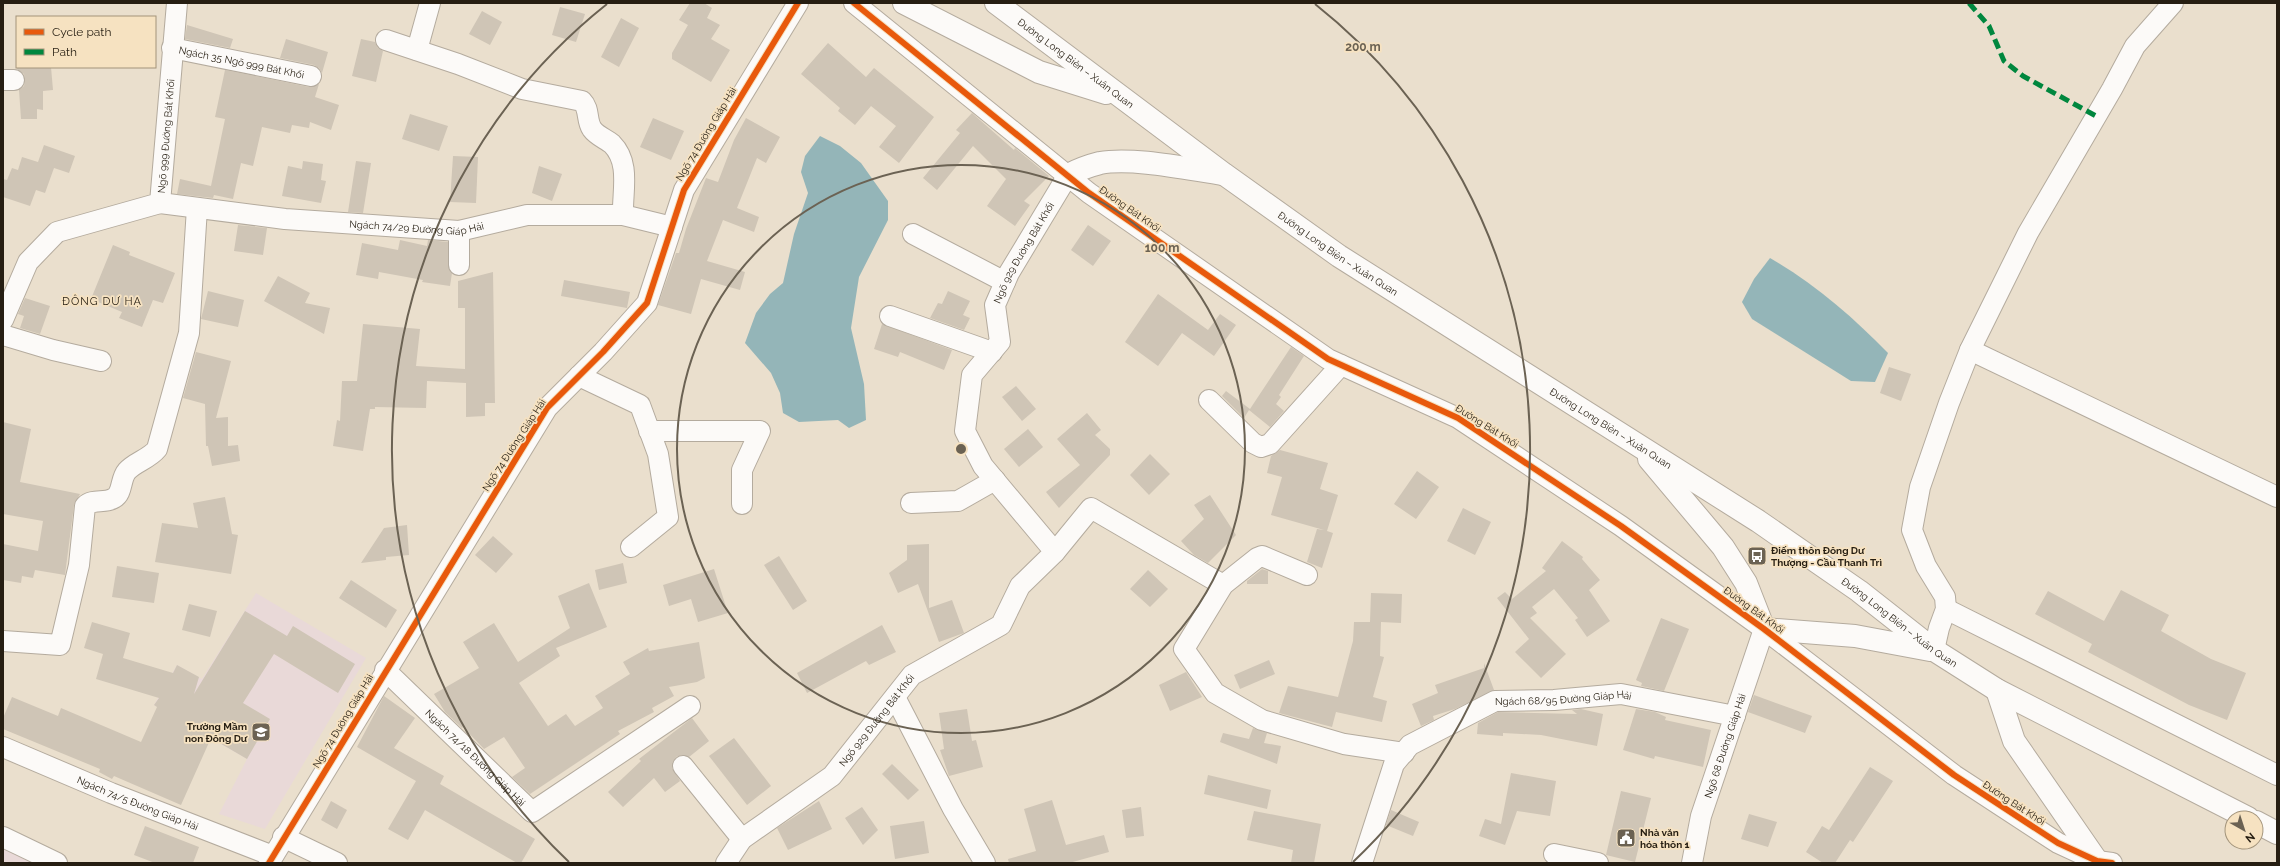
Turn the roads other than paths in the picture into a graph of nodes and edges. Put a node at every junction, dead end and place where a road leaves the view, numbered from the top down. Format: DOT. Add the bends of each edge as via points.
graph roads {
  1 [pos="177,3"];
  2 [pos="430,3"];
  3 [pos="798,3"];
  4 [pos="854,3"];
  5 [pos="904,3"];
  6 [pos="996,3"];
  7 [pos="2173,3"];
  8 [pos="386,40"];
  9 [pos="172,48"];
  10 [pos="417,50"];
  11 [pos="312,76"];
  12 [pos="1122,98"];
  13 [pos="1224,174"];
  14 [pos="1068,175"];
  15 [pos="160,203"];
  16 [pos="197,208"];
  17 [pos="623,215"];
  18 [pos="672,227"];
  19 [pos="459,231"];
  20 [pos="913,234"];
  21 [pos="459,266"];
  22 [pos="1005,282"];
  23 [pos="890,316"];
  24 [pos="3,320"];
  25 [pos="3,335"];
  26 [pos="1970,350"];
  27 [pos="992,352"];
  28 [pos="100,361"];
  29 [pos="1341,365"];
  30 [pos="579,376"];
  31 [pos="1209,400"];
  32 [pos="649,431"];
  33 [pos="1632,440"];
  34 [pos="995,480"];
  35 [pos="2277,497"];
  36 [pos="911,503"];
  37 [pos="742,504"];
  38 [pos="631,547"];
  39 [pos="1055,552"];
  40 [pos="1307,575"];
  41 [pos="1223,585"];
  42 [pos="1946,609"];
  43 [pos="1764,629"];
  44 [pos="3,641"];
  45 [pos="1934,650"];
  46 [pos="385,670"];
  47 [pos="1997,690"];
  48 [pos="895,697"];
  49 [pos="690,706"];
  50 [pos="1735,716"];
  51 [pos="3,747"];
  52 [pos="1404,753"];
  53 [pos="683,766"];
  54 [pos="2277,775"];
  55 [pos="2232,810"];
  56 [pos="2264,826"];
  57 [pos="2277,833"];
  58 [pos="3,836"];
  59 [pos="283,837"];
  60 [pos="742,839"];
  61 [pos="1554,854"];
  62 [pos="271,860"];
  63 [pos="2102,862"];
  64 [pos="57,863"];
  65 [pos="337,863"];
  66 [pos="726,863"];
  67 [pos="984,863"];
  68 [pos="1362,863"];
  69 [pos="1598,863"];
  70 [pos="1692,863"];
  1 -- 9 [label="street, Ngõ 999 Đường Bát Khối"];
  2 -- 10 [label="street"];
  3 -- 18 [label="street, Ngõ 74 Đường Giáp Hải" via="684,190"];
  4 -- 14 [label="street, Đường Bát Khối"];
  5 -- 12 [label="main road" via="1039,72"];
  6 -- 12 [label="main road, Đường Long Biên – Xuân Quan"];
  7 -- 26 [label="street" via="2135,46 2028,233"];
  8 -- 10 [label="street"];
  9 -- 11 [label="street, Ngách 35 Ngõ 999 Bát Khối"];
  9 -- 15 [label="street, Ngõ 999 Đường Bát Khối"];
  10 -- 17 [label="street" via="522,89 582,101 586,105 592,130 612,144 621,159 624,180"];
  12 -- 13 [label="main road, Đường Long Biên – Xuân Quan"];
  13 -- 14 [label="main road" via="1142,163 1114,162 1088,166"];
  13 -- 33 [label="main road, Đường Long Biên – Xuân Quan" via="1339,256"];
  14 -- 22 [label="street, Ngõ 929 Đường Bát Khối"];
  14 -- 29 [label="street, Đường Bát Khối" via="1283,328"];
  15 -- 16 [label="street, Ngách 74/29 Đường Giáp Hải"];
  15 -- 24 [label="street, Ngõ 999 Đường Bát Khối" via="57,232 28,262"];
  16 -- 19 [label="street, Ngách 74/29 Đường Giáp Hải" via="285,220"];
  16 -- 44 [label="street" via="189,333 157,449 143,462 128,470 116,497 112,500 91,502 85,506 79,565 60,645"];
  17 -- 18 [label="street, Ngách 74/29 Đường Giáp Hải"];
  17 -- 19 [label="street, Ngách 74/29 Đường Giáp Hải" via="527,215"];
  18 -- 30 [label="street, Ngõ 74 Đường Giáp Hải" via="647,303"];
  19 -- 21 [label="street"];
  20 -- 22 [label="street"];
  22 -- 27 [label="street, Ngõ 929 Đường Bát Khối" via="995,305 1000,342"];
  23 -- 27 [label="street"];
  25 -- 28 [label="street"];
  26 -- 35 [label="street"];
  26 -- 42 [label="street" via="1920,487 1912,530 1926,566 1945,597"];
  27 -- 34 [label="street, Ngõ 929 Đường Bát Khối" via="972,375 965,431 983,466"];
  29 -- 31 [label="street" via="1270,444 1261,446 1253,443"];
  29 -- 43 [label="street, Đường Bát Khối" via="1458,418 1621,526"];
  30 -- 32 [label="street" via="640,405"];
  30 -- 46 [label="street, Ngõ 74 Đường Giáp Hải" via="547,408"];
  32 -- 37 [label="street" via="760,431 742,470"];
  32 -- 38 [label="street" via="658,454 668,517"];
  33 -- 43 [label="main road" via="1723,547 1746,583"];
  33 -- 45 [label="main road, Đường Long Biên – Xuân Quan" via="1853,586"];
  34 -- 36 [label="street" via="958,501"];
  34 -- 39 [label="street, Ngõ 929 Đường Bát Khối"];
  39 -- 41 [label="street" via="1091,508"];
  39 -- 48 [label="street, Ngõ 929 Đường Bát Khối" via="1020,586 1001,625 912,675"];
  40 -- 41 [label="street" via="1262,556"];
  41 -- 52 [label="street" via="1184,649 1215,693 1262,720 1344,744"];
  42 -- 45 [label="street"];
  42 -- 54 [label="street"];
  43 -- 45 [label="main road" via="1855,636"];
  43 -- 50 [label="street, Ngõ 68 Đường Giáp Hải"];
  43 -- 63 [label="street, Đường Bát Khối" via="1954,775 2058,843"];
  45 -- 47 [label="main road, Đường Long Biên – Xuân Quan"];
  46 -- 49 [label="street, Ngách 74/18 Đường Giáp Hải" via="532,812"];
  46 -- 59 [label="street, Ngõ 74 Đường Giáp Hải"];
  47 -- 55 [label="main road, Đường Long Biên – Xuân Quan"];
  47 -- 63 [label="main road" via="2014,741"];
  48 -- 60 [label="street, Ngõ 929 Đường Bát Khối" via="832,776"];
  48 -- 67 [label="street"];
  50 -- 52 [label="street, Ngách 68/95 Đường Giáp Hải" via="1621,694 1554,700 1495,701 1410,745"];
  50 -- 70 [label="street, Ngõ 68 Đường Giáp Hải" via="1701,816"];
  51 -- 62 [label="street, Ngách 74/5 Đường Giáp Hải"];
  52 -- 68 [label="street, Ngách 68/95 Đường Giáp Hải" via="1394,764"];
  53 -- 60 [label="street"];
  56 -- 57 [label="main road"];
  58 -- 64 [label="street"];
  59 -- 62 [label="street, Ngõ 74 Đường Giáp Hải"];
  59 -- 65 [label="street"];
  60 -- 66 [label="street, Ngõ 929 Đường Bát Khối"];
  61 -- 69 [label="street"];
}
